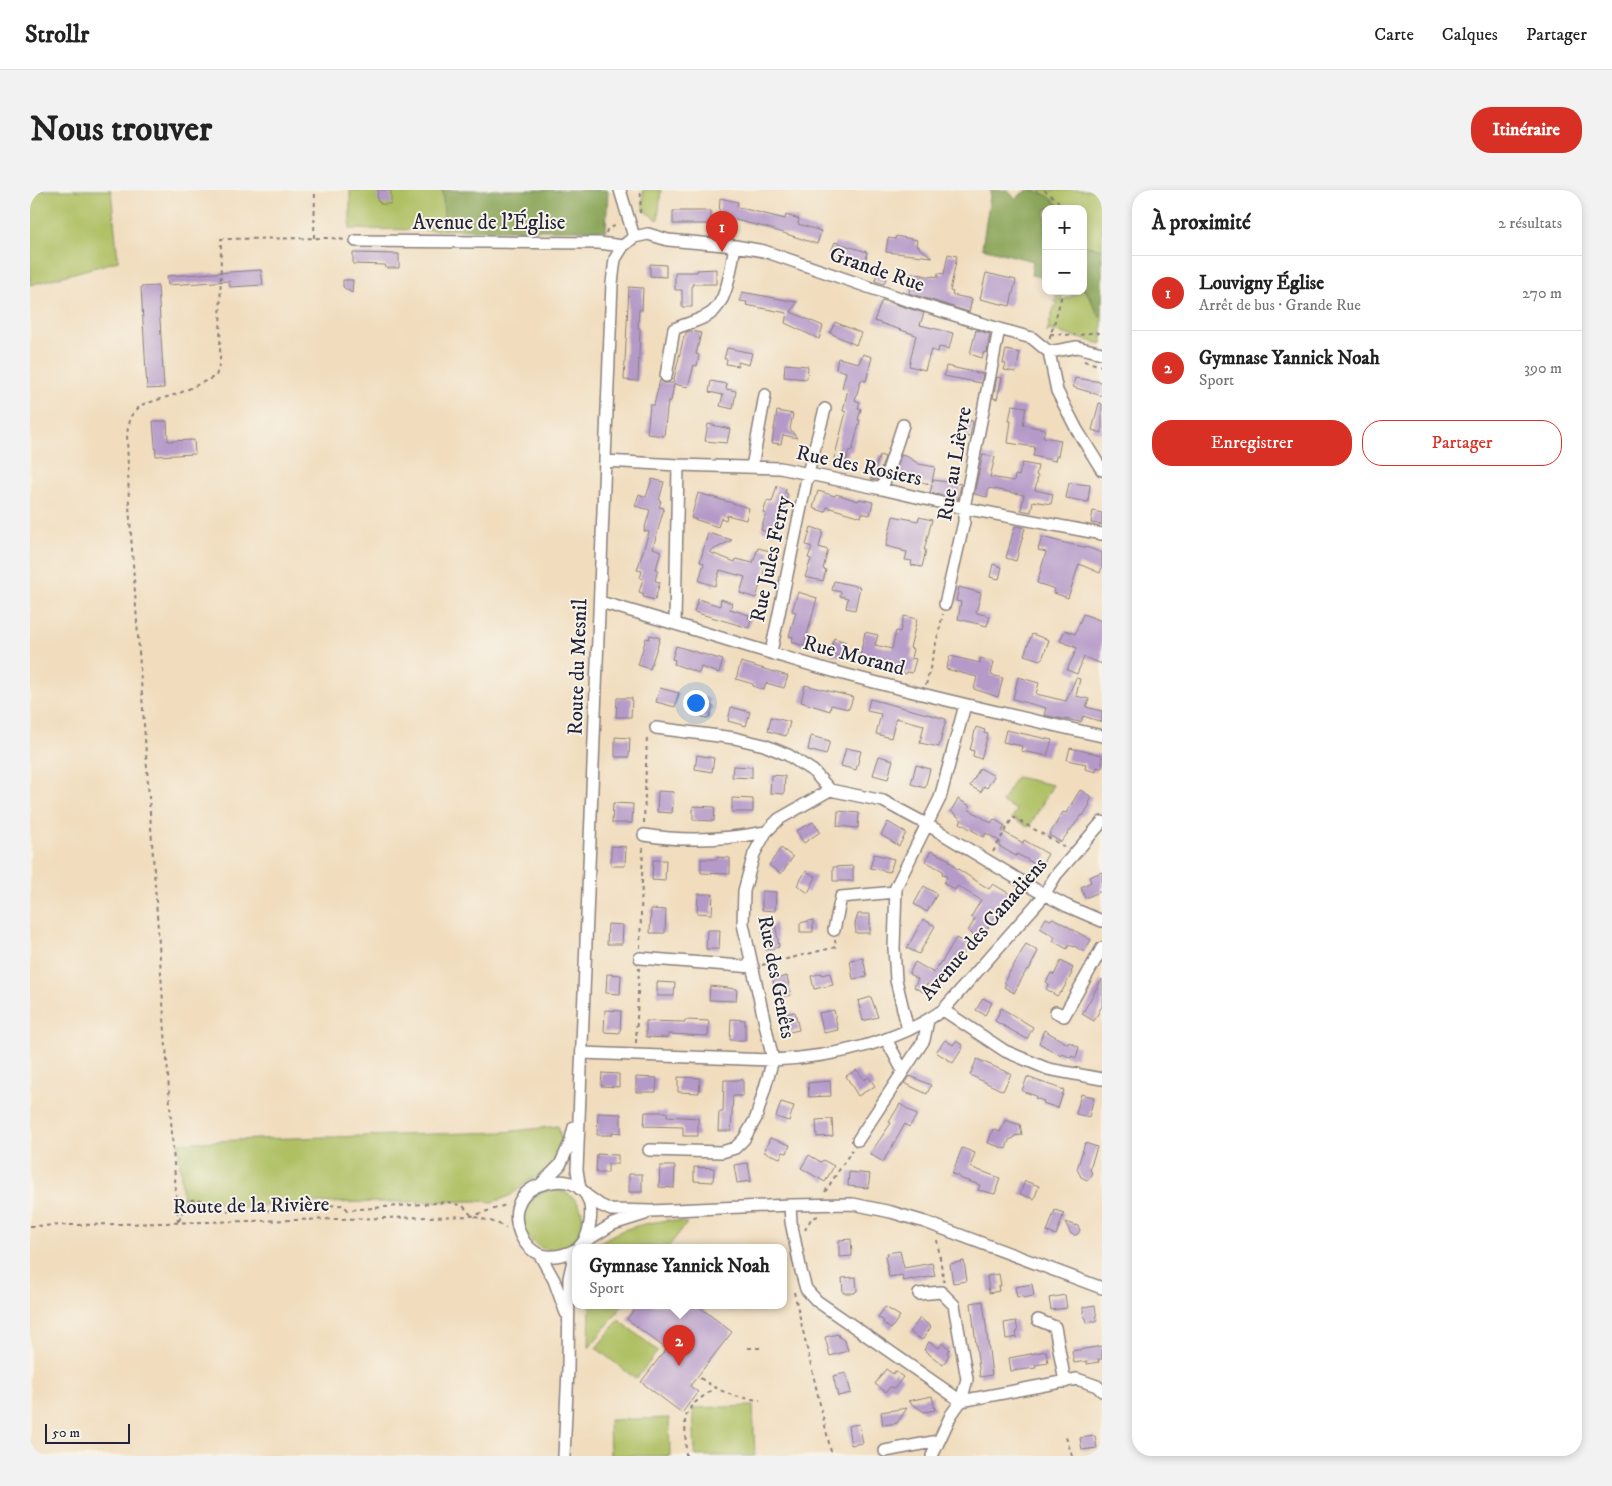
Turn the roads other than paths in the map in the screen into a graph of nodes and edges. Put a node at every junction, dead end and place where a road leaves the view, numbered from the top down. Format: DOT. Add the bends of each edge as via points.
graph roads {
  1 [pos="620,190"];
  2 [pos="634,237"];
  3 [pos="356,241"];
  4 [pos="623,246"];
  5 [pos="735,246"];
  6 [pos="999,329"];
  7 [pos="1049,352"];
  8 [pos="1102,353"];
  9 [pos="666,376"];
  10 [pos="766,395"];
  11 [pos="825,409"];
  12 [pos="903,425"];
  13 [pos="605,461"];
  14 [pos="678,465"];
  15 [pos="752,467"];
  16 [pos="1102,470"];
  17 [pos="808,473"];
  18 [pos="882,489"];
  19 [pos="964,508"];
  20 [pos="1102,534"];
  21 [pos="600,602"];
  22 [pos="946,604"];
  23 [pos="675,623"];
  24 [pos="771,652"];
  25 [pos="965,705"];
  26 [pos="656,728"];
  27 [pos="1102,736"];
  28 [pos="830,790"];
  29 [pos="1102,822"];
  30 [pos="928,825"];
  31 [pos="766,832"];
  32 [pos="644,835"];
  33 [pos="895,892"];
  34 [pos="1044,893"];
  35 [pos="1102,921"];
  36 [pos="834,930"];
  37 [pos="1102,948"];
  38 [pos="640,958"];
  39 [pos="753,967"];
  40 [pos="943,1010"];
  41 [pos="1056,1012"];
  42 [pos="928,1020"];
  43 [pos="908,1030"];
  44 [pos="886,1040"];
  45 [pos="582,1053"];
  46 [pos="773,1060"];
  47 [pos="903,1071"];
  48 [pos="1102,1078"];
  49 [pos="580,1106"];
  50 [pos="858,1140"];
  51 [pos="649,1150"];
  52 [pos="542,1184"];
  53 [pos="583,1192"];
  54 [pos="790,1208"];
  55 [pos="651,1211"];
  56 [pos="580,1244"];
  57 [pos="584,1244"];
  58 [pos="572,1250"];
  59 [pos="540,1255"];
  60 [pos="572,1268"];
  61 [pos="1102,1288"];
  62 [pos="919,1294"];
  63 [pos="1038,1320"];
  64 [pos="569,1322"];
  65 [pos="1065,1382"];
  66 [pos="1100,1387"];
  67 [pos="961,1401"];
  68 [pos="938,1441"];
  69 [pos="885,1450"];
  70 [pos="564,1456"];
  71 [pos="932,1456"];
  1 -- 2 [label="street"];
  2 -- 4 [label="street, Route du Mesnil"];
  2 -- 5 [label="street, Grande Rue" via="648,234 668,240"];
  3 -- 4 [label="street, Avenue de l'Église" via="599,243"];
  4 -- 13 [label="street, Route du Mesnil" via="615,259 612,283"];
  5 -- 6 [label="street, Grande Rue" via="764,251"];
  5 -- 9 [label="street" via="724,296 718,306 710,314 674,329"];
  6 -- 7 [label="street, Grande Rue" via="1032,338"];
  6 -- 19 [label="street, Rue au Lièvre"];
  7 -- 8 [label="street" via="1077,347"];
  7 -- 16 [label="street" via="1057,391"];
  10 -- 15 [label="street"];
  11 -- 17 [label="street, Rue Jules Ferry"];
  12 -- 18 [label="street"];
  13 -- 14 [label="street, Rue des Rosiers"];
  13 -- 21 [label="street, Route du Mesnil"];
  14 -- 15 [label="street, Rue des Rosiers"];
  14 -- 23 [label="street"];
  15 -- 17 [label="street, Rue des Rosiers"];
  17 -- 18 [label="street, Rue des Rosiers"];
  17 -- 24 [label="street, Rue Jules Ferry"];
  18 -- 19 [label="street, Rue des Rosiers"];
  19 -- 20 [label="street, Rue des Rosiers"];
  19 -- 22 [label="street, Rue au Lièvre" via="964,522"];
  21 -- 23 [label="street, Rue Morand"];
  21 -- 45 [label="street, Route du Mesnil"];
  23 -- 24 [label="street, Rue Morand"];
  24 -- 25 [label="street, Rue Morand"];
  25 -- 27 [label="street, Rue Morand"];
  25 -- 30 [label="street" via="940,798"];
  26 -- 28 [label="street" via="764,745 813,771"];
  28 -- 30 [label="street" via="883,801"];
  28 -- 31 [label="street, Rue des Genêts" via="780,819"];
  29 -- 34 [label="street, Avenue des Canadiens"];
  30 -- 33 [label="street"];
  30 -- 34 [label="street"];
  31 -- 32 [label="street" via="699,840"];
  31 -- 39 [label="street, Rue des Genêts" via="754,854 744,891 743,924"];
  33 -- 36 [label="street" via="841,897"];
  33 -- 43 [label="street" via="896,980"];
  34 -- 35 [label="street"];
  34 -- 40 [label="street, Avenue des Canadiens"];
  37 -- 41 [label="street" via="1064,1016"];
  38 -- 39 [label="street"];
  39 -- 46 [label="street, Rue des Genêts"];
  40 -- 42 [label="street, Avenue des Canadiens"];
  40 -- 48 [label="street" via="1005,1051 1048,1069"];
  42 -- 43 [label="street, Avenue des Canadiens"];
  42 -- 47 [label="street" via="924,1040"];
  43 -- 44 [label="street, Avenue des Canadiens"];
  44 -- 46 [label="street, Avenue des Canadiens" via="845,1052"];
  44 -- 47 [label="street"];
  45 -- 46 [label="street, Avenue des Canadiens"];
  45 -- 49 [label="street, Route du Mesnil"];
  46 -- 51 [label="street" via="756,1118 735,1148 722,1152"];
  47 -- 50 [label="street"];
  49 -- 52 [label="street, Route du Mesnil" via="560,1165"];
  49 -- 53 [label="street, Route du Mesnil" via="577,1170"];
  52 -- 53 [label="street" via="559,1180 572,1182"];
  52 -- 59 [label="street" via="531,1189 520,1201 516,1220 526,1245"];
  53 -- 55 [label="street" via="611,1210"];
  53 -- 56 [label="street" via="590,1208 590,1227"];
  54 -- 55 [label="street"];
  54 -- 61 [label="street" via="853,1204 890,1212"];
  54 -- 67 [label="street" via="806,1290 816,1301"];
  55 -- 57 [label="street" via="612,1224"];
  58 -- 59 [label="street" via="555,1257"];
  59 -- 64 [label="street" via="554,1280"];
  60 -- 64 [label="street"];
  62 -- 67 [label="street" via="941,1292 954,1305 967,1379"];
  63 -- 65 [label="street" via="1055,1327"];
  64 -- 70 [label="street"];
  65 -- 66 [label="street" via="1077,1379"];
  65 -- 67 [label="street"];
  67 -- 68 [label="street"];
  68 -- 69 [label="street"];
  68 -- 71 [label="street"];
}
